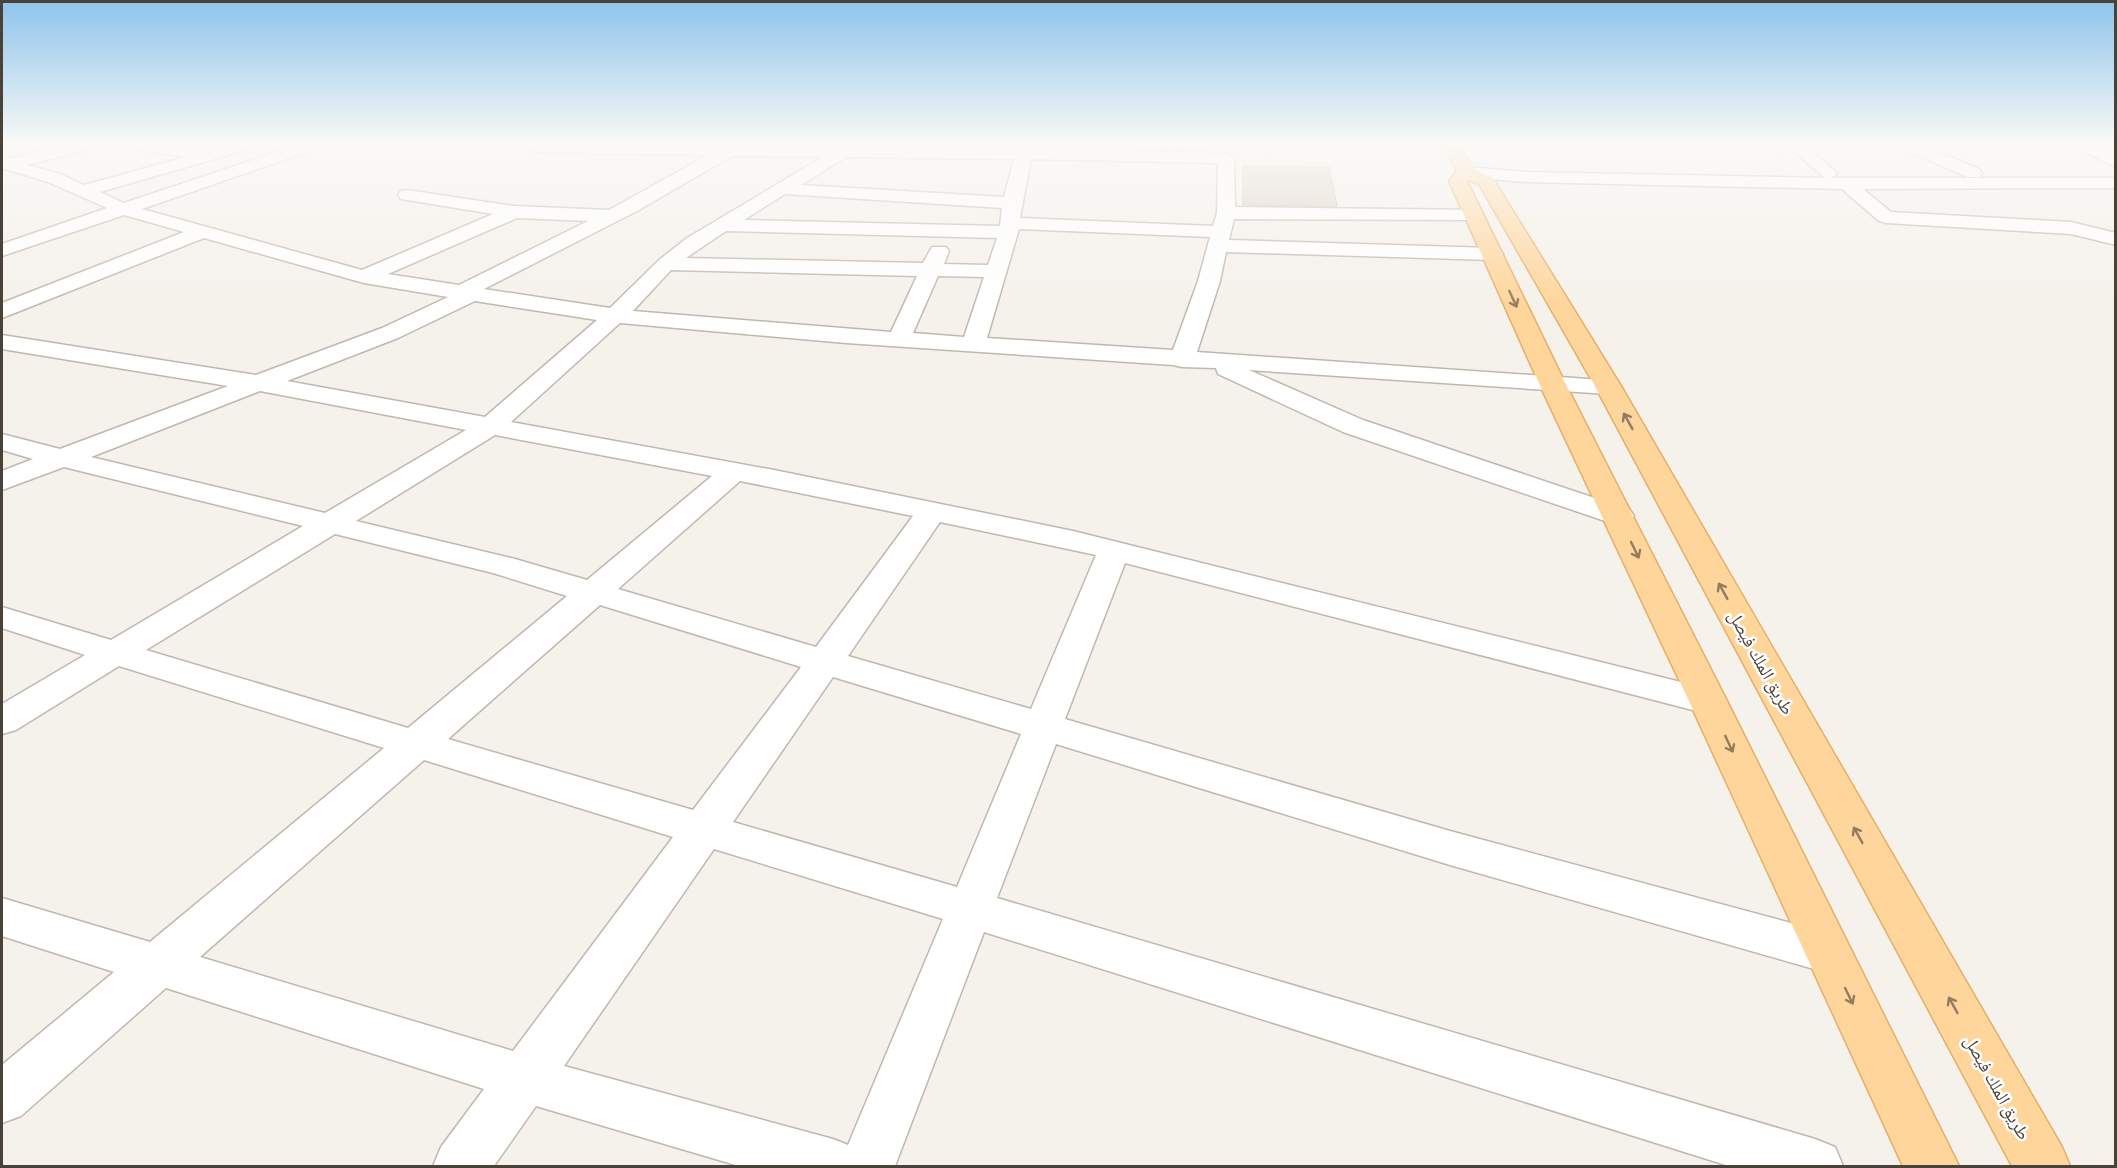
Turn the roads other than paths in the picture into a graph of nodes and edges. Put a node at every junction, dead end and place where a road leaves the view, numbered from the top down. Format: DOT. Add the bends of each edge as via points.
graph roads {
  1 [pos="100,199"];
  2 [pos="154,199"];
  3 [pos="429,199"];
  4 [pos="644,199"];
  5 [pos="767,199"];
  6 [pos="939,199"];
  7 [pos="1013,199"];
  8 [pos="1224,199"];
  9 [pos="1466,199"];
  10 [pos="1496,199"];
  11 [pos="1864,199"];
  12 [pos="1012,203"];
  13 [pos="123,209"];
  14 [pos="514,212"];
  15 [pos="1474,214"];
  16 [pos="612,216"];
  17 [pos="723,225"];
  18 [pos="1010,228"];
  19 [pos="950,230"];
  20 [pos="1222,230"];
  21 [pos="202,232"];
  22 [pos="2115,239"];
  23 [pos="2,250"];
  24 [pos="1492,254"];
  25 [pos="666,264"];
  26 [pos="929,270"];
  27 [pos="996,271"];
  28 [pos="364,277"];
  29 [pos="465,294"];
  30 [pos="2,311"];
  31 [pos="615,316"];
  32 [pos="899,339"];
  33 [pos="2,342"];
  34 [pos="973,344"];
  35 [pos="1182,360"];
  36 [pos="1209,361"];
  37 [pos="1551,381"];
  38 [pos="257,383"];
  39 [pos="1608,386"];
  40 [pos="490,428"];
  41 [pos="2,442"];
  42 [pos="60,459"];
  43 [pos="734,472"];
  44 [pos="2,481"];
  45 [pos="933,511"];
  46 [pos="1619,516"];
  47 [pos="328,523"];
  48 [pos="1114,550"];
  49 [pos="593,593"];
  50 [pos="2,617"];
  51 [pos="115,652"];
  52 [pos="825,662"];
  53 [pos="1708,701"];
  54 [pos="2,721"];
  55 [pos="1043,727"];
  56 [pos="416,745"];
  57 [pos="703,831"];
  58 [pos="970,909"];
  59 [pos="2,917"];
  60 [pos="1828,952"];
  61 [pos="157,966"];
  62 [pos="525,1078"];
  63 [pos="2,1098"];
  64 [pos="461,1167"];
  65 [pos="833,1167"];
  66 [pos="867,1167"];
  67 [pos="1815,1167"];
  68 [pos="1931,1167"];
  69 [pos="2043,1167"];
  1 -- 13 [label="street"];
  2 -- 13 [label="street"];
  3 -- 14 [label="street"];
  4 -- 16 [label="street"];
  5 -- 17 [label="street"];
  6 -- 12 [label="street"];
  7 -- 12 [label="street"];
  8 -- 20 [label="street"];
  9 -- 15 [label="main road"];
  10 -- 39 [label="main road, طريق الملك فيصل"];
  11 -- 22 [label="street" via="1886,217 2071,228"];
  12 -- 18 [label="street"];
  13 -- 21 [label="street"];
  13 -- 23 [label="street"];
  14 -- 16 [label="street"];
  14 -- 28 [label="street"];
  15 -- 20 [label="street"];
  15 -- 24 [label="main road"];
  16 -- 29 [label="street"];
  17 -- 19 [label="street"];
  17 -- 25 [label="street"];
  18 -- 19 [label="street"];
  18 -- 20 [label="street"];
  18 -- 27 [label="street"];
  19 -- 26 [label="street"];
  20 -- 24 [label="street"];
  20 -- 35 [label="street"];
  21 -- 28 [label="street"];
  21 -- 30 [label="street"];
  24 -- 37 [label="main road, one-way"];
  25 -- 26 [label="street"];
  25 -- 31 [label="street"];
  26 -- 27 [label="street"];
  26 -- 32 [label="street"];
  27 -- 34 [label="street"];
  28 -- 29 [label="street"];
  29 -- 31 [label="street"];
  29 -- 38 [label="street" via="390,333"];
  31 -- 32 [label="street"];
  31 -- 40 [label="street"];
  32 -- 34 [label="street"];
  33 -- 38 [label="street"];
  34 -- 35 [label="street"];
  35 -- 36 [label="street"];
  36 -- 37 [label="street"];
  36 -- 46 [label="street" via="1353,426"];
  37 -- 39 [label="street"];
  37 -- 46 [label="main road"];
  38 -- 40 [label="street"];
  38 -- 42 [label="street"];
  69 -- 39 [label="main road, طريق الملك فيصل, one-way"];
  40 -- 43 [label="street"];
  40 -- 47 [label="street"];
  41 -- 42 [label="street"];
  42 -- 44 [label="street"];
  42 -- 47 [label="street"];
  43 -- 45 [label="street"];
  43 -- 49 [label="street"];
  45 -- 48 [label="street"];
  45 -- 52 [label="street"];
  46 -- 53 [label="main road, one-way"];
  47 -- 49 [label="street" via="504,566"];
  47 -- 51 [label="street"];
  48 -- 53 [label="street"];
  48 -- 55 [label="street"];
  49 -- 52 [label="street"];
  49 -- 56 [label="street"];
  50 -- 51 [label="street"];
  51 -- 54 [label="street"];
  51 -- 56 [label="street"];
  52 -- 55 [label="street"];
  52 -- 57 [label="street"];
  53 -- 60 [label="main road, one-way"];
  55 -- 58 [label="street"];
  55 -- 60 [label="street" via="1450,848"];
  56 -- 57 [label="street"];
  56 -- 61 [label="street"];
  57 -- 58 [label="street"];
  57 -- 62 [label="street"];
  58 -- 66 [label="street"];
  58 -- 67 [label="street"];
  59 -- 61 [label="street"];
  60 -- 68 [label="main road, one-way"];
  61 -- 62 [label="street"];
  61 -- 63 [label="street"];
  62 -- 64 [label="street"];
  62 -- 65 [label="street"];
}
